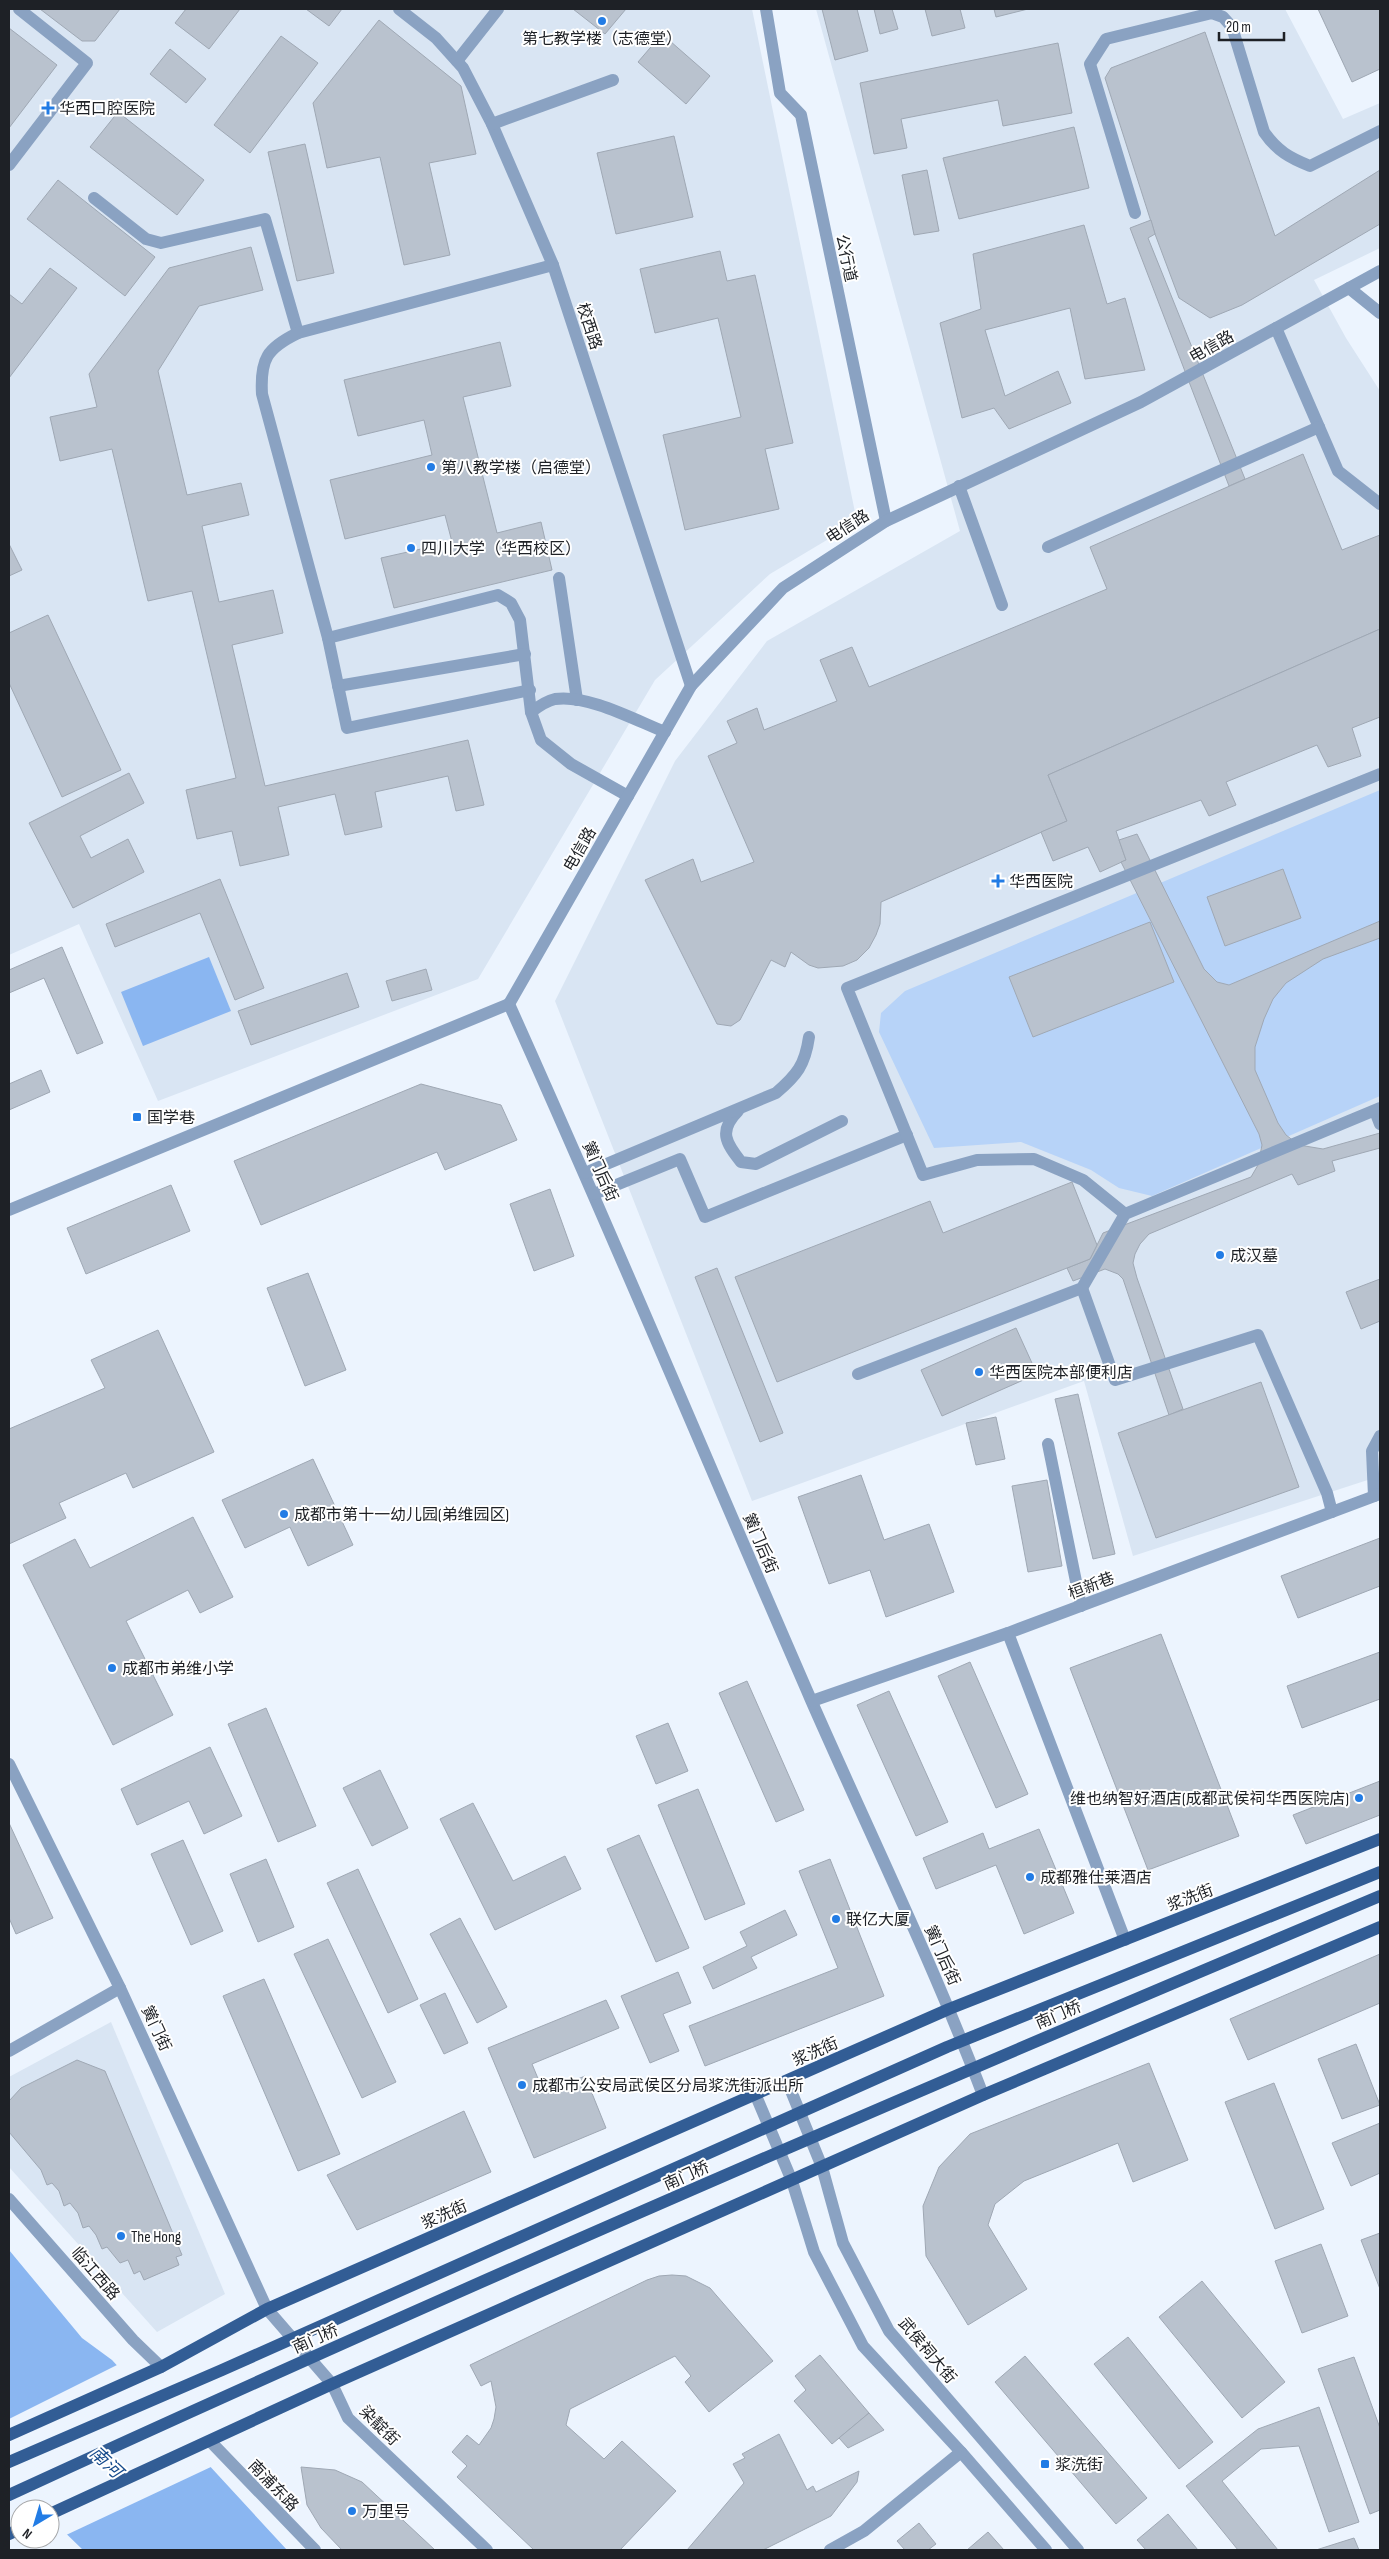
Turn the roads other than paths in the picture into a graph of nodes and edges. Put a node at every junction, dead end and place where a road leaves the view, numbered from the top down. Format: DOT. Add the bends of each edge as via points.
graph roads {
  1 [pos="19,9"];
  2 [pos="398,9"];
  3 [pos="498,9"];
  4 [pos="766,9"];
  5 [pos="457,61"];
  6 [pos="612,80"];
  7 [pos="492,124"];
  8 [pos="1380,131"];
  9 [pos="9,165"];
  10 [pos="94,198"];
  11 [pos="1135,213"];
  12 [pos="553,265"];
  13 [pos="1380,271"];
  14 [pos="1348,288"];
  15 [pos="1380,313"];
  16 [pos="1276,328"];
  17 [pos="298,333"];
  18 [pos="1319,427"];
  19 [pos="960,486"];
  20 [pos="1380,504"];
  21 [pos="886,520"];
  22 [pos="1048,547"];
  23 [pos="559,578"];
  24 [pos="1002,605"];
  25 [pos="328,638"];
  26 [pos="525,654"];
  27 [pos="338,686"];
  28 [pos="691,686"];
  29 [pos="530,690"];
  30 [pos="577,700"];
  31 [pos="531,712"];
  32 [pos="664,732"];
  33 [pos="1380,774"];
  34 [pos="628,796"];
  35 [pos="509,1004"];
  36 [pos="809,1037"];
  37 [pos="1377,1109"];
  38 [pos="739,1110"];
  39 [pos="842,1122"];
  40 [pos="1380,1124"];
  41 [pos="907,1135"];
  42 [pos="585,1174"];
  43 [pos="594,1194"];
  44 [pos="9,1210"];
  45 [pos="1124,1214"];
  46 [pos="1082,1288"];
  47 [pos="858,1374"];
  48 [pos="1380,1436"];
  49 [pos="1048,1444"];
  50 [pos="1377,1495"];
  51 [pos="1332,1512"];
  52 [pos="1081,1606"];
  53 [pos="1008,1633"];
  54 [pos="812,1702"];
  55 [pos="9,1764"];
  56 [pos="1380,1839"];
  57 [pos="1380,1872"];
  58 [pos="1380,1896"];
  59 [pos="1380,1927"];
  60 [pos="1125,1940"];
  61 [pos="120,1988"];
  62 [pos="949,2009"];
  63 [pos="9,2052"];
  64 [pos="787,2081"];
  65 [pos="983,2095"];
  66 [pos="756,2096"];
  67 [pos="822,2167"];
  68 [pos="792,2181"];
  69 [pos="9,2199"];
  70 [pos="267,2309"];
  71 [pos="161,2367"];
  72 [pos="332,2384"];
  73 [pos="9,2435"];
  74 [pos="206,2442"];
  75 [pos="961,2452"];
  76 [pos="9,2462"];
  77 [pos="9,2495"];
  78 [pos="60,2509"];
  79 [pos="315,2550"];
  80 [pos="487,2550"];
  81 [pos="830,2550"];
  82 [pos="1046,2550"];
  83 [pos="1078,2550"];
  1 -- 9 [label="street" via="88,63"];
  2 -- 5 [label="street, 校西路" via="436,38"];
  3 -- 5 [label="street"];
  4 -- 21 [label="street, 公行道" via="780,93 801,116"];
  5 -- 7 [label="street, 校西路"];
  6 -- 7 [label="street"];
  7 -- 12 [label="street, 校西路"];
  8 -- 11 [label="street" via="1310,166 1289,158 1264,132 1232,27 1223,17 1212,13 1106,39 1090,64"];
  10 -- 17 [label="street" via="146,240 161,243 266,219"];
  12 -- 17 [label="street"];
  12 -- 28 [label="street, 校西路"];
  13 -- 14 [label="street, 电信路"];
  14 -- 15 [label="street"];
  14 -- 16 [label="street, 电信路"];
  16 -- 18 [label="street"];
  16 -- 19 [label="street, 电信路" via="1141,402"];
  17 -- 25 [label="street" via="277,343 266,357 261,372 262,394"];
  18 -- 20 [label="street" via="1338,471"];
  18 -- 22 [label="street"];
  19 -- 21 [label="street, 电信路"];
  19 -- 24 [label="street"];
  21 -- 28 [label="street, 电信路" via="783,588"];
  23 -- 30 [label="street"];
  25 -- 26 [label="street" via="498,595 511,603 520,620"];
  25 -- 27 [label="street"];
  26 -- 27 [label="street"];
  26 -- 29 [label="street"];
  27 -- 29 [label="street" via="347,728"];
  28 -- 32 [label="street, 电信路"];
  29 -- 31 [label="street"];
  30 -- 31 [label="street" via="555,699"];
  30 -- 32 [label="street"];
  31 -- 34 [label="street" via="541,740 571,764"];
  32 -- 34 [label="street, 电信路"];
  33 -- 41 [label="street" via="847,988"];
  34 -- 35 [label="street, 电信路"];
  35 -- 42 [label="street, 黉门后街"];
  35 -- 44 [label="street"];
  36 -- 38 [label="street" via="806,1056 795,1076 776,1092"];
  37 -- 40 [label="street"];
  37 -- 45 [label="street"];
  38 -- 39 [label="street" via="729,1120 725,1134 741,1162 756,1164"];
  38 -- 42 [label="street"];
  41 -- 43 [label="street" via="705,1217 680,1159"];
  41 -- 45 [label="street" via="923,1175 977,1160 1034,1159 1083,1180"];
  42 -- 43 [label="street, 黉门后街"];
  43 -- 54 [label="street, 黉门后街"];
  45 -- 46 [label="street"];
  46 -- 47 [label="street"];
  46 -- 51 [label="street" via="1115,1380 1258,1335 1327,1493"];
  48 -- 50 [label="street" via="1372,1451"];
  49 -- 52 [label="street"];
  50 -- 51 [label="street, 桓新巷"];
  51 -- 52 [label="street, 桓新巷"];
  52 -- 53 [label="street, 桓新巷"];
  53 -- 54 [label="street, 桓新巷"];
  53 -- 60 [label="street"];
  54 -- 62 [label="street, 黉门后街"];
  55 -- 61 [label="street, 黉门街"];
  56 -- 60 [label="main road, 浆洗街"];
  57 -- 76 [label="main road, 南门桥" via="946,2047"];
  58 -- 77 [label="main road, 南门桥" via="923,2089 234,2391"];
  59 -- 65 [label="main road"];
  60 -- 62 [label="main road, 浆洗街"];
  61 -- 63 [label="street"];
  61 -- 70 [label="street, 黉门街"];
  62 -- 64 [label="main road, 浆洗街"];
  62 -- 65 [label="street, 黉门后街"];
  64 -- 66 [label="main road, 浆洗街"];
  64 -- 67 [label="street, 武侯祠大街"];
  65 -- 67 [label="main road"];
  66 -- 68 [label="street"];
  66 -- 70 [label="main road, 浆洗街"];
  67 -- 68 [label="main road"];
  67 -- 83 [label="street, 武侯祠大街" via="844,2242 889,2331"];
  68 -- 72 [label="main road"];
  68 -- 75 [label="street" via="814,2252 863,2346"];
  69 -- 71 [label="street, 临江西路" via="133,2340"];
  70 -- 71 [label="main road, 浆洗街"];
  70 -- 72 [label="street, 染靛街"];
  71 -- 73 [label="main road, 浆洗街"];
  72 -- 74 [label="main road"];
  72 -- 80 [label="street, 染靛街" via="348,2418"];
  74 -- 78 [label="main road"];
  74 -- 79 [label="street, 南浦东路"];
  75 -- 81 [label="street" via="864,2531"];
  75 -- 82 [label="street"];
}
